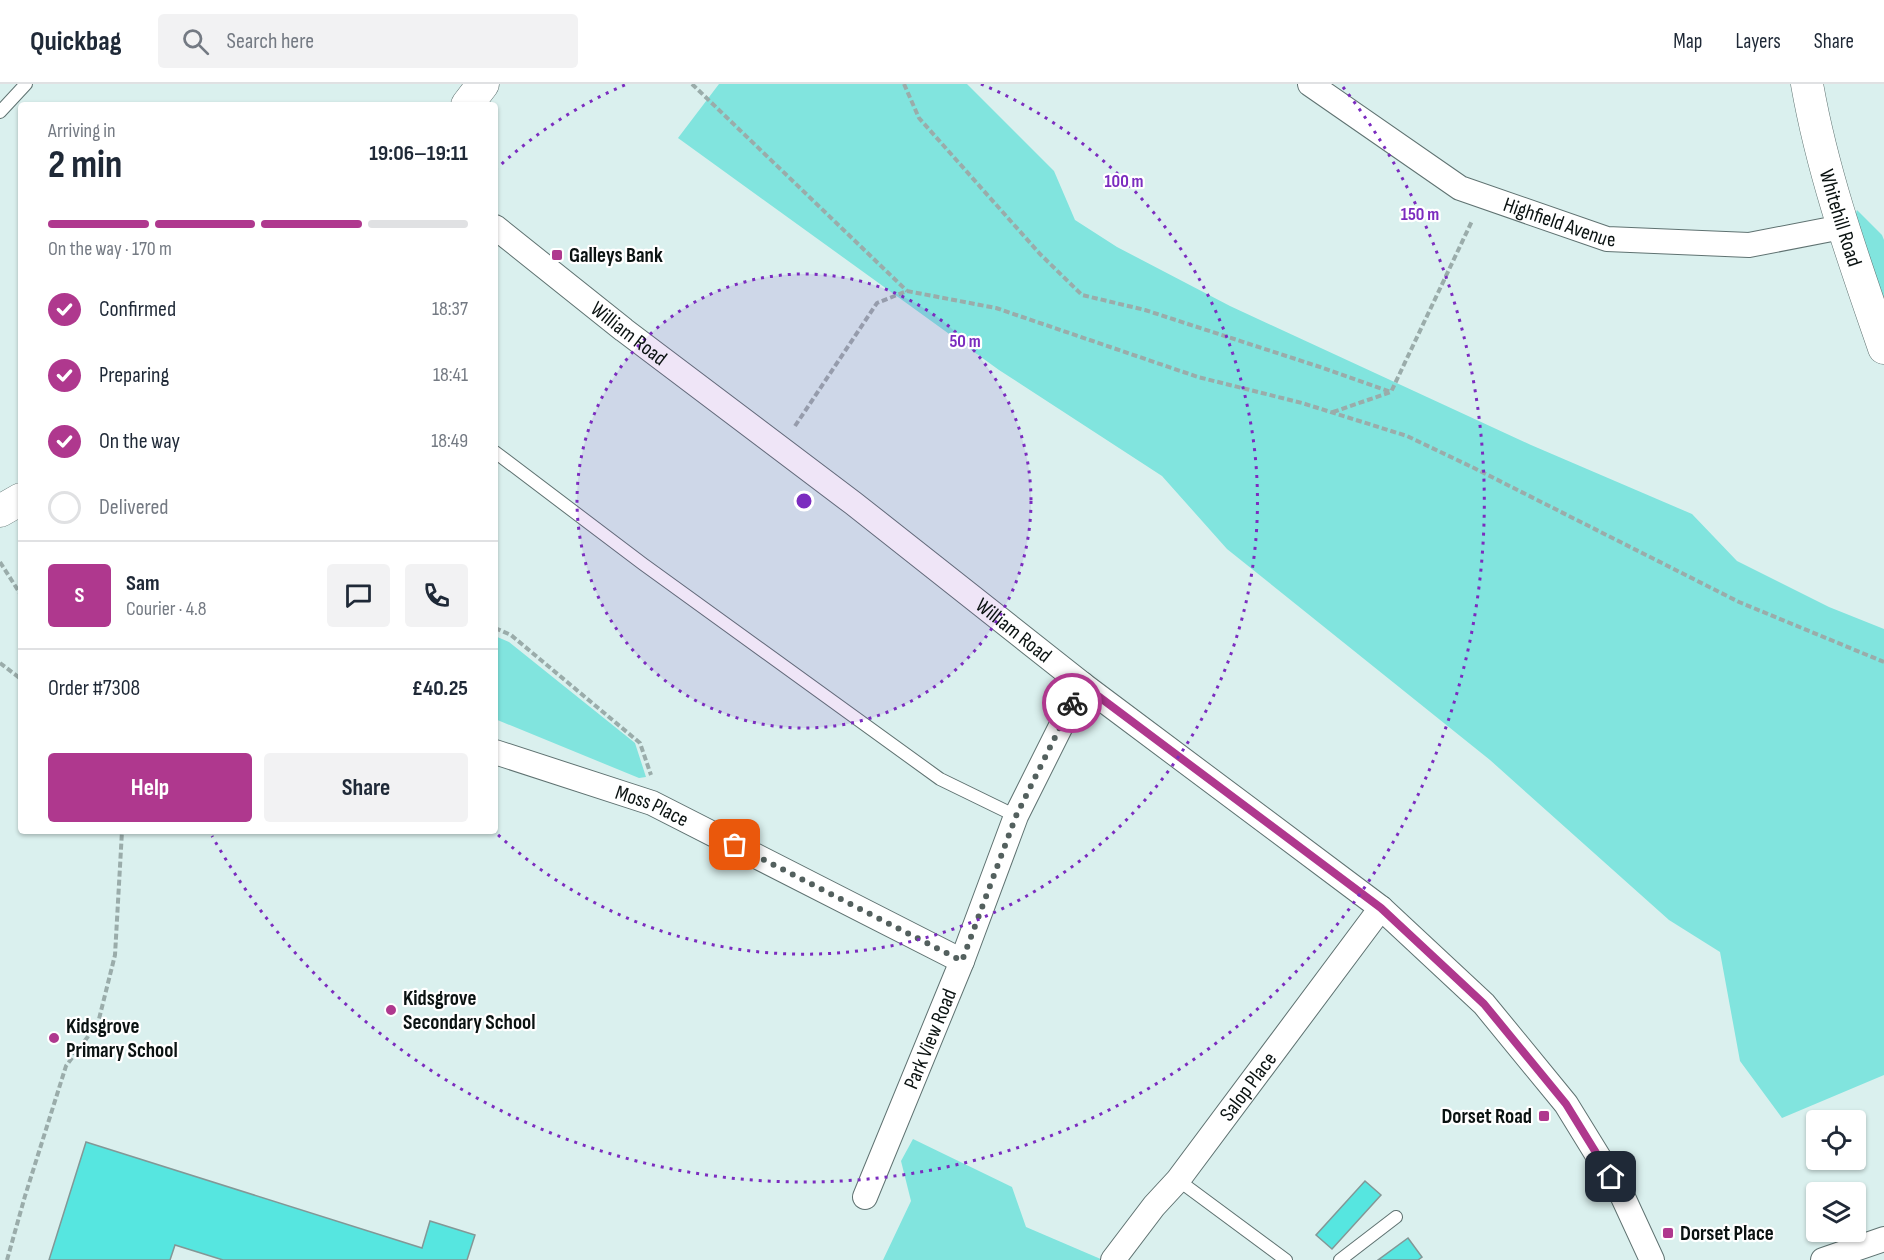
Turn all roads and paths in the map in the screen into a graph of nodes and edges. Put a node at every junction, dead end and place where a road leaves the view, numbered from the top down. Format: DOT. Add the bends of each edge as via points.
graph roads {
  1 [pos="26,84"];
  2 [pos="483,84"];
  3 [pos="692,84"];
  4 [pos="904,84"];
  5 [pos="1310,84"];
  6 [pos="1806,84"];
  7 [pos="469,102"];
  8 [pos="0,112"];
  9 [pos="1485,196"];
  10 [pos="1842,227"];
  11 [pos="498,229"];
  12 [pos="907,291"];
  13 [pos="1884,348"];
  14 [pos="1390,392"];
  15 [pos="1332,412"];
  16 [pos="780,448"];
  17 [pos="498,454"];
  18 [pos="18,501"];
  19 [pos="0,511"];
  20 [pos="0,562"];
  21 [pos="18,590"];
  22 [pos="498,629"];
  23 [pos="1884,662"];
  24 [pos="0,663"];
  25 [pos="18,677"];
  26 [pos="1082,684"];
  27 [pos="498,754"];
  28 [pos="652,803"];
  29 [pos="1016,816"];
  30 [pos="122,834"];
  31 [pos="1381,908"];
  32 [pos="962,961"];
  33 [pos="1178,1180"];
  34 [pos="865,1197"];
  35 [pos="1396,1217"];
  36 [pos="1884,1239"];
  37 [pos="7,1260"];
  38 [pos="1113,1260"];
  39 [pos="1286,1260"];
  40 [pos="1340,1260"];
  41 [pos="1652,1260"];
  42 [pos="1823,1260"];
  1 -- 8 [label="lane"];
  2 -- 7 [label="street"];
  3 -- 12 [label="path"];
  4 -- 14 [label="path" via="918,118 1082,295 1145,310"];
  5 -- 9 [label="street, Highfield Avenue" via="1460,188"];
  6 -- 10 [label="street, Whitehill Road"];
  9 -- 10 [label="street, Highfield Avenue" via="1607,239 1749,245"];
  9 -- 14 [label="path"];
  10 -- 13 [label="street, Whitehill Road"];
  11 -- 16 [label="street, William Road"];
  12 -- 15 [label="path" via="996,308 1198,376"];
  12 -- 16 [label="path" via="877,303"];
  14 -- 15 [label="path"];
  15 -- 23 [label="path" via="1407,436 1739,602"];
  16 -- 26 [label="street, William Road"];
  17 -- 29 [label="lane" via="940,779"];
  18 -- 19 [label="street"];
  20 -- 21 [label="path"];
  22 -- 28 [label="path" via="511,635 640,743 652,778"];
  24 -- 25 [label="path"];
  26 -- 29 [label="street, Park View Road"];
  26 -- 31 [label="street, William Road"];
  27 -- 28 [label="street, Moss Place"];
  28 -- 32 [label="street, Moss Place"];
  29 -- 32 [label="street, Park View Road"];
  30 -- 37 [label="path" via="116,955 98,1023 66,1066"];
  31 -- 33 [label="street, Salop Place"];
  31 -- 41 [label="street, William Road" via="1484,1004 1566,1104 1622,1195"];
  32 -- 34 [label="street, Park View Road"];
  33 -- 38 [label="street, Salop Place"];
  33 -- 39 [label="lane"];
  35 -- 40 [label="lane"];
  36 -- 42 [label="street"];
}
